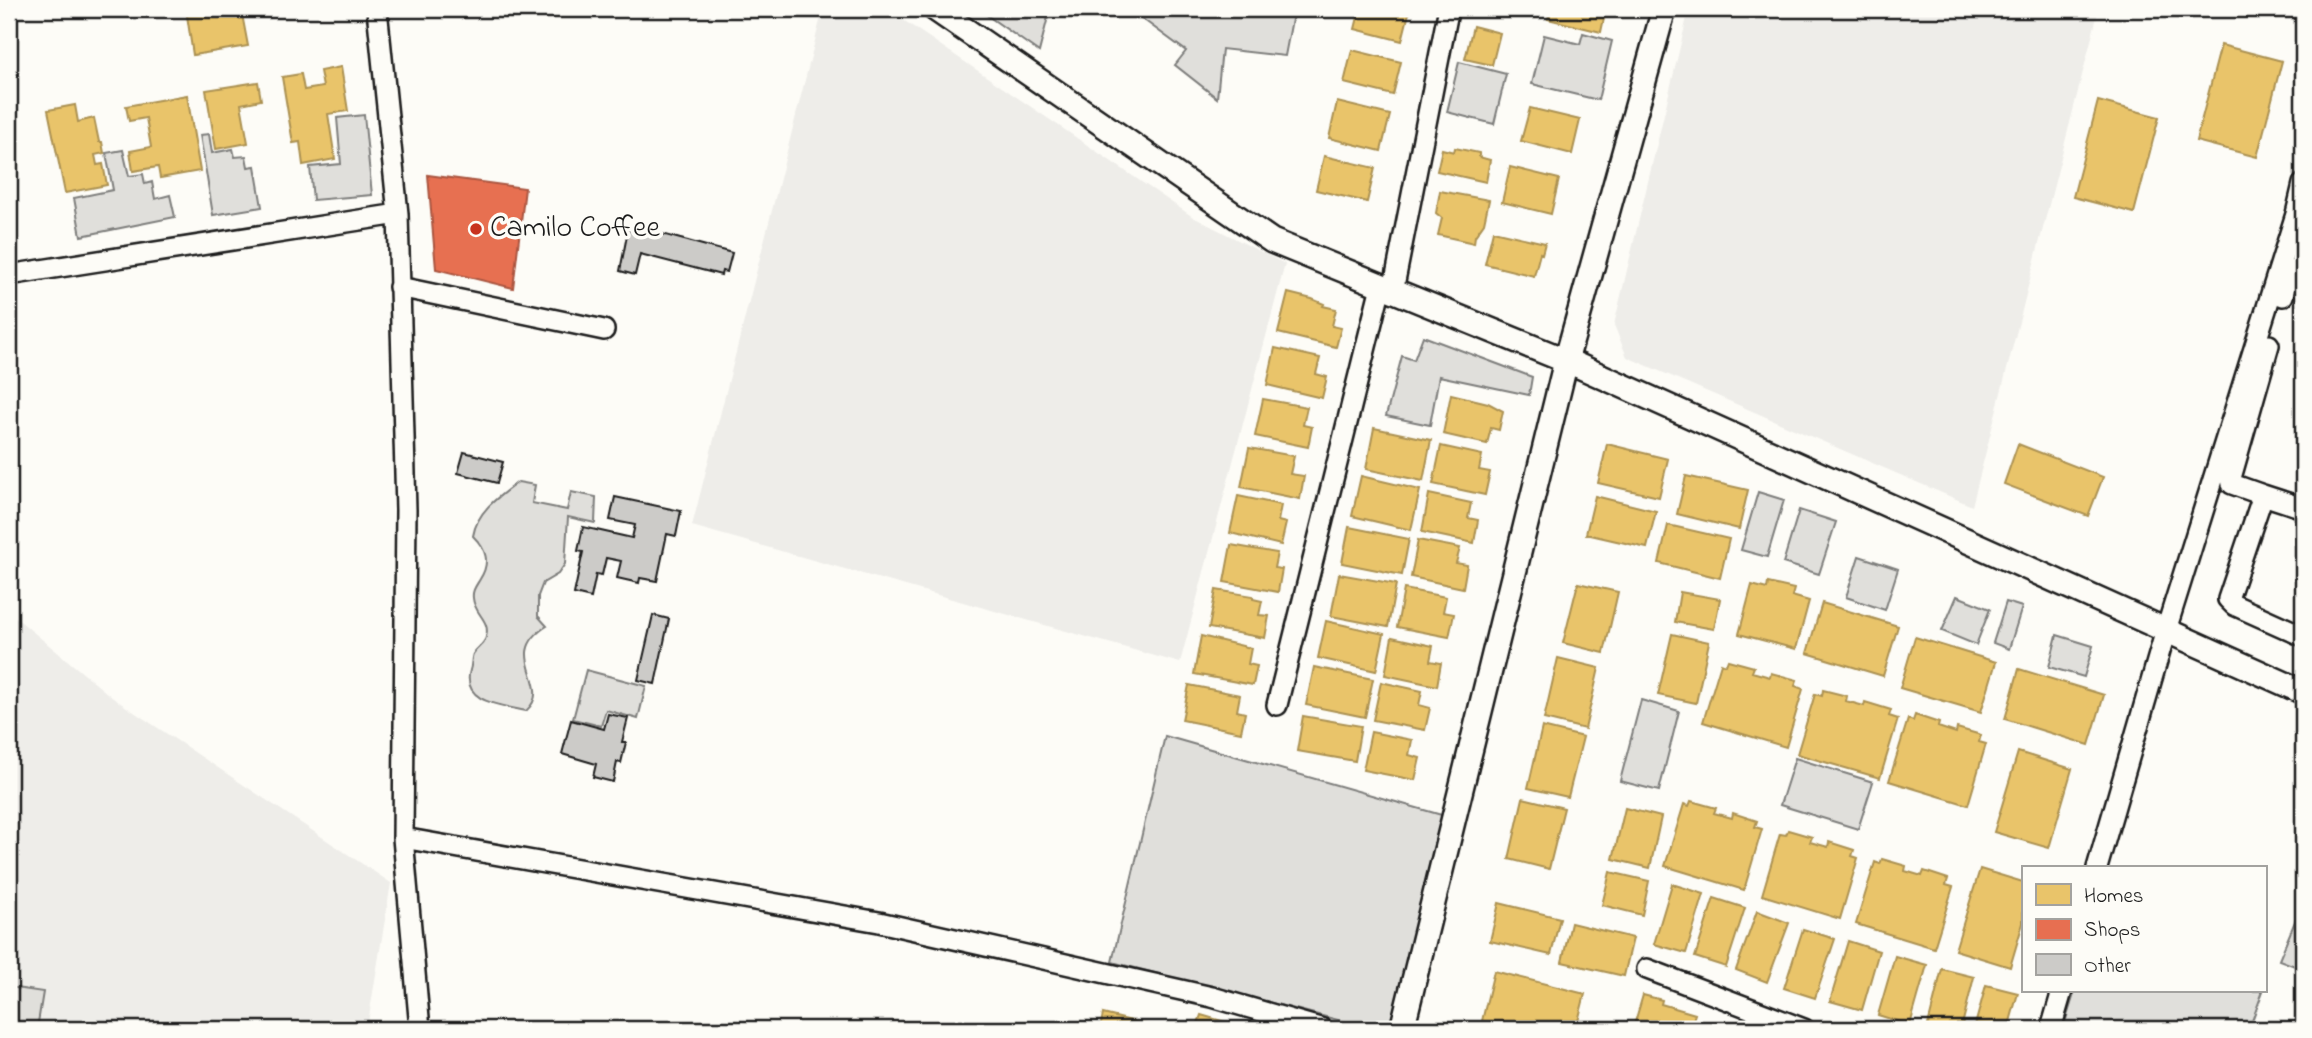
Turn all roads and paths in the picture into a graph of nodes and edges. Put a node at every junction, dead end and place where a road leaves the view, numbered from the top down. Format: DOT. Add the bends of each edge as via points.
graph roads {
  1 [pos="377,9"];
  2 [pos="936,9"];
  3 [pos="1664,9"];
  4 [pos="1448,12"];
  5 [pos="2303,184"];
  6 [pos="398,214"];
  7 [pos="2303,266"];
  8 [pos="9,275"];
  9 [pos="399,287"];
  10 [pos="1387,288"];
  11 [pos="604,330"];
  12 [pos="1566,361"];
  13 [pos="2263,495"];
  14 [pos="2303,508"];
  15 [pos="2166,630"];
  16 [pos="2303,636"];
  17 [pos="2303,692"];
  18 [pos="1277,705"];
  19 [pos="403,838"];
  20 [pos="2098,866"];
  21 [pos="1647,969"];
  22 [pos="2062,992"];
  23 [pos="420,1029"];
  24 [pos="1324,1029"];
  25 [pos="1402,1029"];
  26 [pos="1804,1029"];
  27 [pos="2051,1029"];
  1 -- 6 [label="street"];
  2 -- 10 [label="street" via="1272,242"];
  3 -- 12 [label="street"];
  4 -- 10 [label="street"];
  5 -- 15 [label="street"];
  6 -- 8 [label="street"];
  6 -- 9 [label="street"];
  7 -- 13 [label="street" via="2287,279 2231,478 2232,484"];
  9 -- 11 [label="street"];
  9 -- 19 [label="street" via="406,510"];
  10 -- 12 [label="street"];
  10 -- 18 [label="street"];
  12 -- 15 [label="street"];
  12 -- 25 [label="street"];
  13 -- 14 [label="street"];
  13 -- 16 [label="street" via="2228,599"];
  15 -- 17 [label="street"];
  15 -- 20 [label="street"];
  19 -- 23 [label="street"];
  19 -- 24 [label="street" via="879,922 1212,998"];
  21 -- 26 [label="street"];
  22 -- 27 [label="street"];
}
